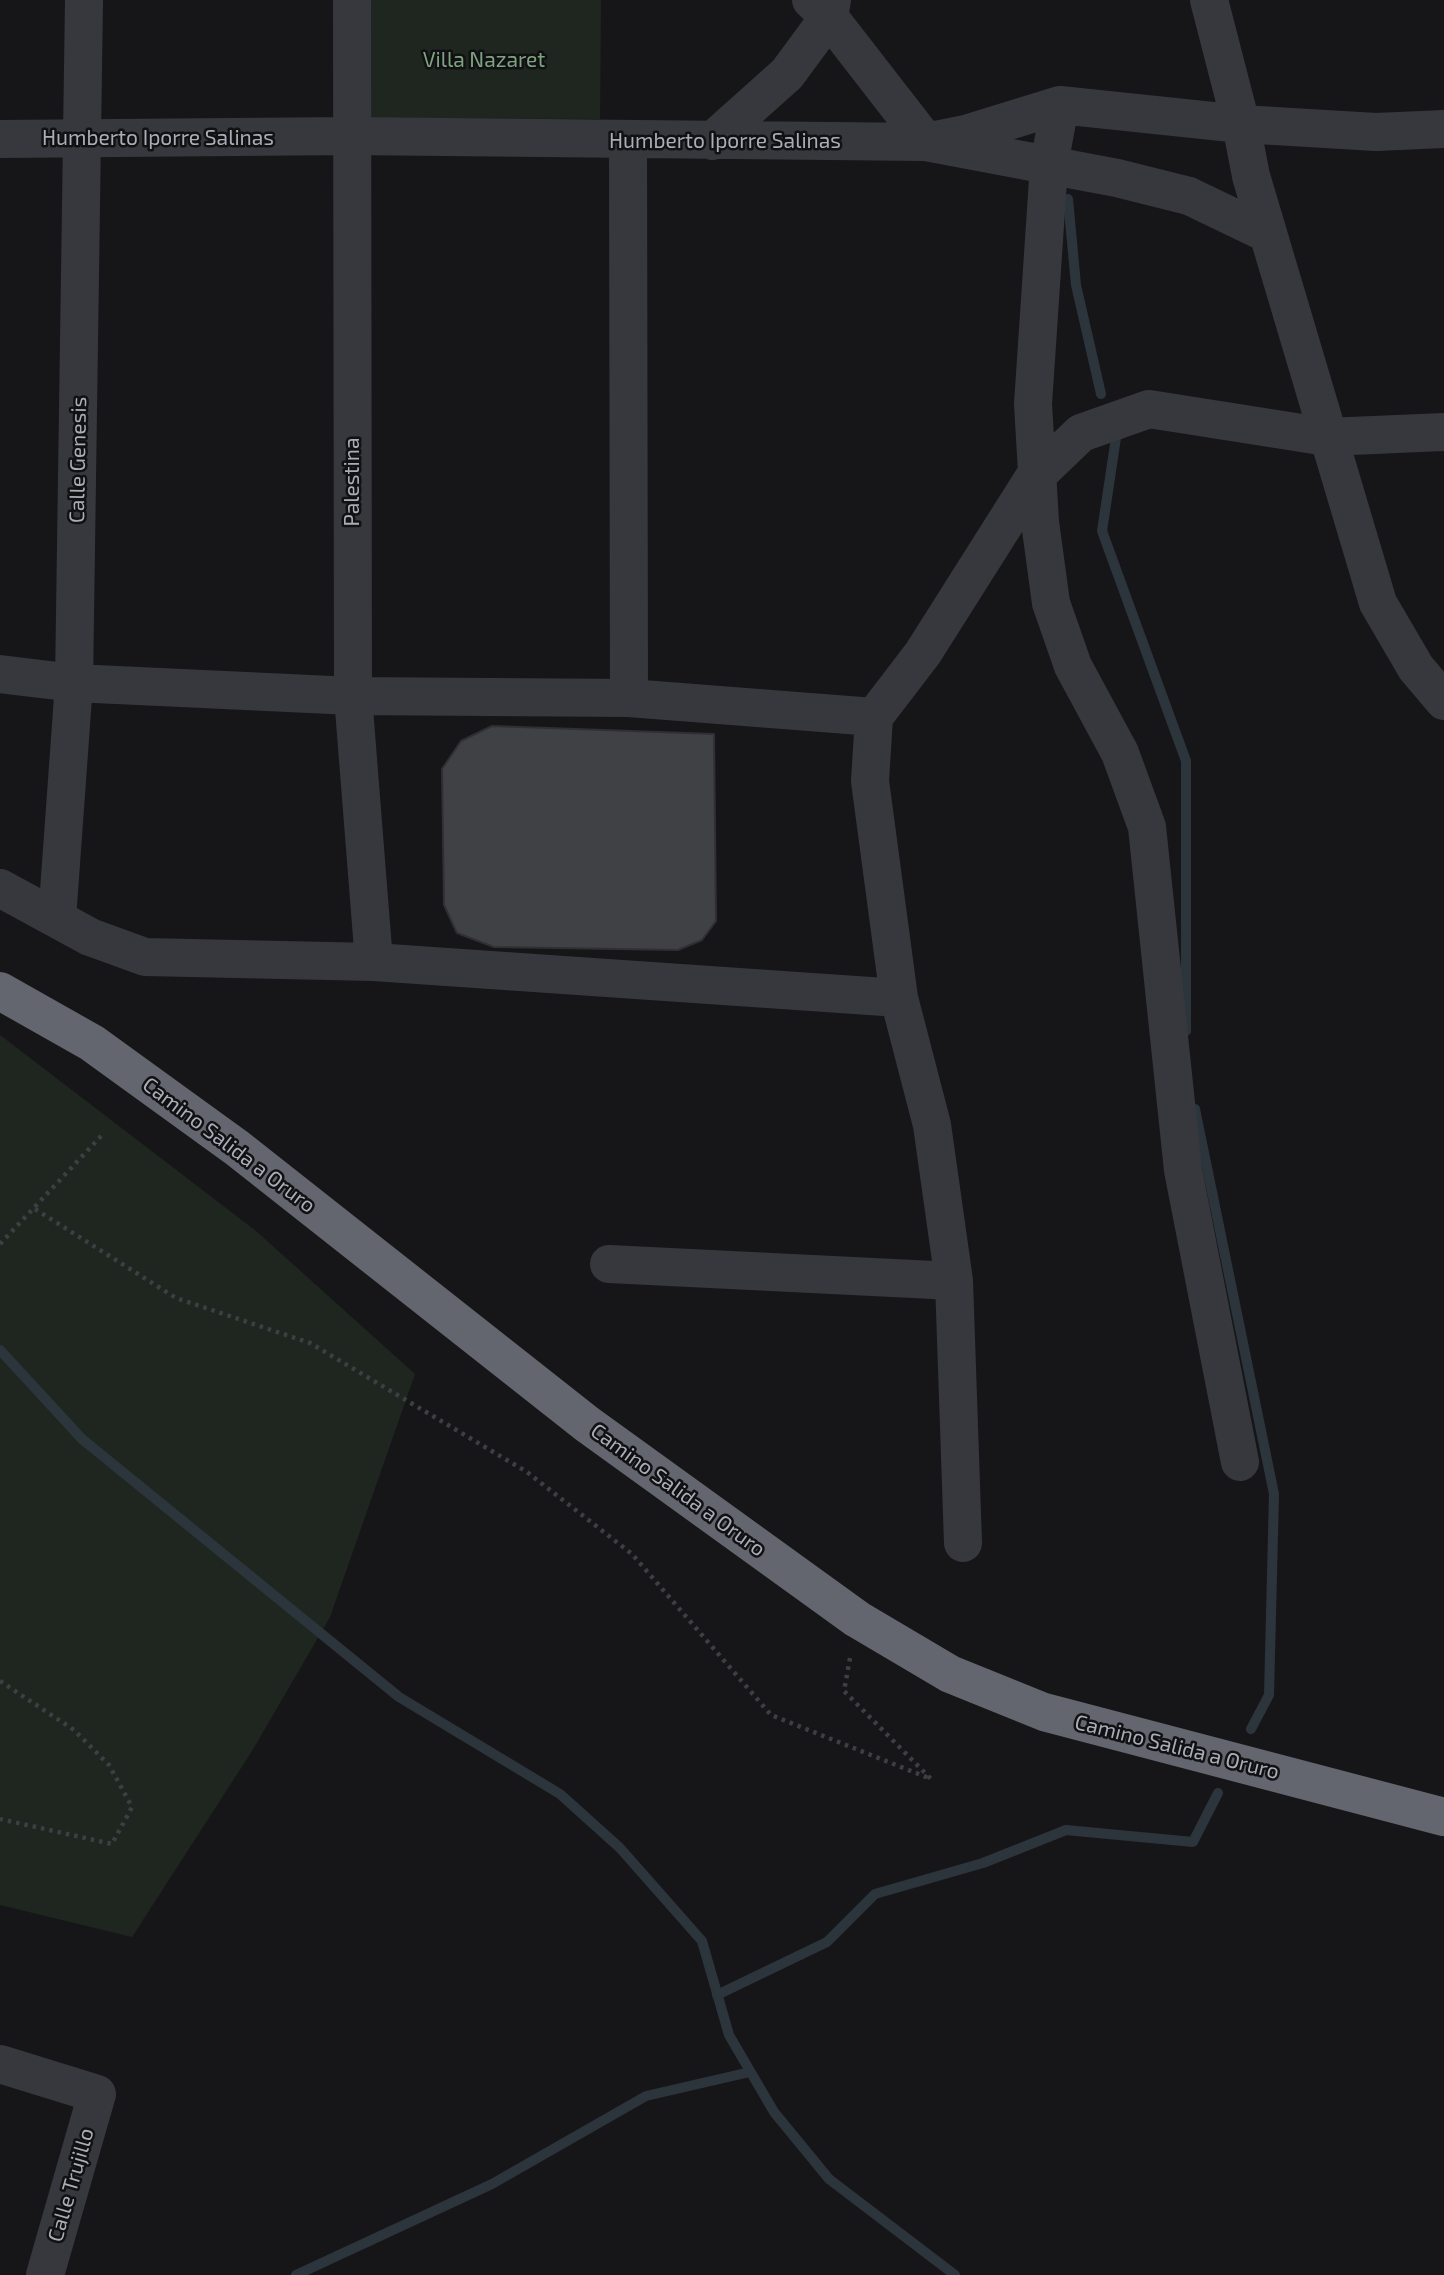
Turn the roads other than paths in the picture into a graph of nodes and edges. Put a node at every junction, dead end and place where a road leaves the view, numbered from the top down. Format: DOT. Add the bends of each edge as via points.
graph roads {
  1 [pos="84,0"];
  2 [pos="352,0"];
  3 [pos="1209,0"];
  4 [pos="824,6"];
  5 [pos="1060,105"];
  6 [pos="1241,124"];
  7 [pos="1444,129"];
  8 [pos="350,136"];
  9 [pos="83,138"];
  10 [pos="0,139"];
  11 [pos="628,141"];
  12 [pos="712,141"];
  13 [pos="926,142"];
  14 [pos="1049,165"];
  15 [pos="1268,234"];
  16 [pos="1444,432"];
  17 [pos="1327,437"];
  18 [pos="1037,475"];
  19 [pos="0,674"];
  20 [pos="74,682"];
  21 [pos="353,696"];
  22 [pos="629,698"];
  23 [pos="1444,701"];
  24 [pos="874,716"];
  25 [pos="0,888"];
  26 [pos="57,919"];
  27 [pos="374,962"];
  28 [pos="0,991"];
  29 [pos="899,998"];
  30 [pos="609,1264"];
  31 [pos="954,1281"];
  32 [pos="1240,1462"];
  33 [pos="963,1543"];
  34 [pos="1444,1817"];
  35 [pos="0,2064"];
  36 [pos="45,2275"];
  1 -- 9 [label="street, Calle Genesis"];
  2 -- 8 [label="street, Palestina"];
  3 -- 6 [label="street"];
  4 -- 12 [label="street" via="787,74"];
  4 -- 13 [label="street"];
  5 -- 6 [label="street, Humberto Iporre Salinas"];
  5 -- 13 [label="street, Humberto Iporre Salinas"];
  5 -- 14 [label="street"];
  6 -- 7 [label="street, Humberto Iporre Salinas" via="1376,132"];
  6 -- 15 [label="street"];
  8 -- 9 [label="street, Humberto Iporre Salinas"];
  8 -- 11 [label="street, Humberto Iporre Salinas"];
  8 -- 21 [label="street, Palestina"];
  9 -- 10 [label="street, Humberto Iporre Salinas"];
  9 -- 20 [label="street, Calle Genesis"];
  11 -- 12 [label="street, Humberto Iporre Salinas"];
  11 -- 22 [label="street"];
  12 -- 13 [label="street, Humberto Iporre Salinas"];
  13 -- 14 [label="street"];
  14 -- 15 [label="street" via="1189,196"];
  14 -- 18 [label="street" via="1033,404"];
  15 -- 17 [label="street"];
  16 -- 17 [label="street"];
  17 -- 18 [label="street" via="1149,409 1082,433"];
  17 -- 23 [label="street" via="1378,603 1416,668"];
  18 -- 24 [label="street" via="923,653"];
  18 -- 32 [label="street" via="1051,603 1073,666 1120,753 1147,827 1183,1170"];
  19 -- 20 [label="street"];
  20 -- 21 [label="street"];
  20 -- 26 [label="street, Calle Genesis"];
  21 -- 22 [label="street"];
  21 -- 27 [label="street, Palestina"];
  22 -- 24 [label="street"];
  24 -- 29 [label="street" via="870,781"];
  25 -- 26 [label="street"];
  26 -- 27 [label="street" via="145,957"];
  27 -- 29 [label="street"];
  28 -- 34 [label="highway, Camino Salida a Oruro" via="92,1043 236,1148 587,1424 857,1619 950,1674 1044,1712"];
  29 -- 31 [label="street" via="932,1125"];
  30 -- 31 [label="street"];
  31 -- 33 [label="street"];
  35 -- 36 [label="street, Calle Trujillo" via="97,2094"];
}
